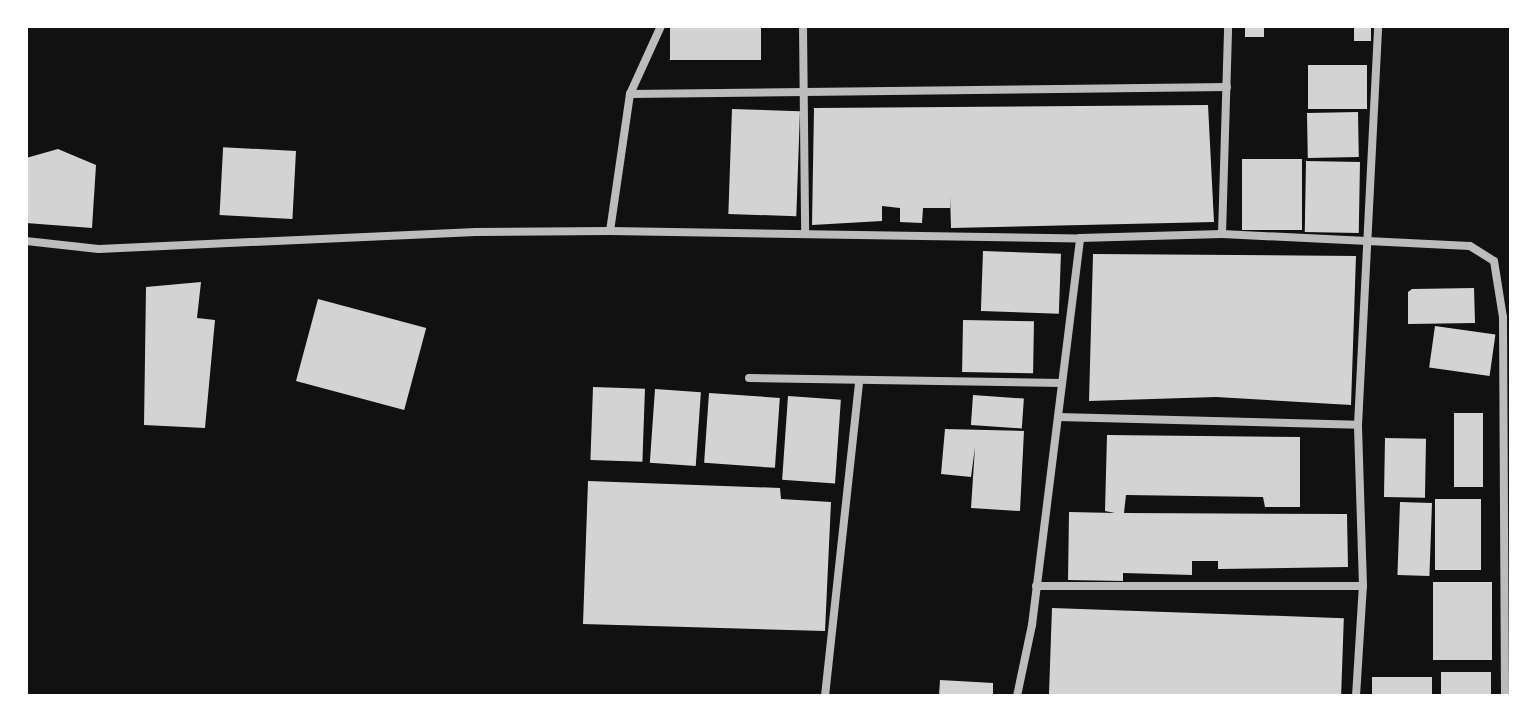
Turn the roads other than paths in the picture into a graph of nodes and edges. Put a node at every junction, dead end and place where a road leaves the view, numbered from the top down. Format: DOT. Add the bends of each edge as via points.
graph roads {
  1 [pos="661,26"];
  2 [pos="803,26"];
  3 [pos="1228,26"];
  4 [pos="1378,26"];
  5 [pos="1227,87"];
  6 [pos="805,93"];
  7 [pos="630,94"];
  8 [pos="610,231"];
  9 [pos="805,234"];
  10 [pos="1222,234"];
  11 [pos="1080,238"];
  12 [pos="26,241"];
  13 [pos="1365,241"];
  14 [pos="749,378"];
  15 [pos="859,382"];
  16 [pos="1062,383"];
  17 [pos="1509,406"];
  18 [pos="1058,417"];
  19 [pos="1358,425"];
  20 [pos="1036,586"];
  21 [pos="1363,586"];
  22 [pos="1508,598"];
  23 [pos="825,696"];
  24 [pos="1017,696"];
  25 [pos="1356,696"];
  26 [pos="1505,696"];
  1 -- 7 [label="street"];
  2 -- 6 [label="street"];
  3 -- 5 [label="street"];
  4 -- 13 [label="street"];
  5 -- 6 [label="street"];
  5 -- 10 [label="street"];
  6 -- 7 [label="street"];
  6 -- 9 [label="street"];
  7 -- 8 [label="street"];
  8 -- 9 [label="street"];
  8 -- 12 [label="street" via="99,249"];
  9 -- 11 [label="street"];
  10 -- 11 [label="street"];
  10 -- 13 [label="street"];
  11 -- 16 [label="street"];
  13 -- 17 [label="street" via="1470,246 1494,261"];
  13 -- 19 [label="street"];
  14 -- 15 [label="street"];
  15 -- 16 [label="street"];
  15 -- 23 [label="street"];
  16 -- 18 [label="street"];
  17 -- 22 [label="street"];
  18 -- 19 [label="street"];
  18 -- 20 [label="street"];
  19 -- 21 [label="street"];
  20 -- 21 [label="street"];
  20 -- 24 [label="street"];
  21 -- 25 [label="street"];
  22 -- 26 [label="street"];
}
